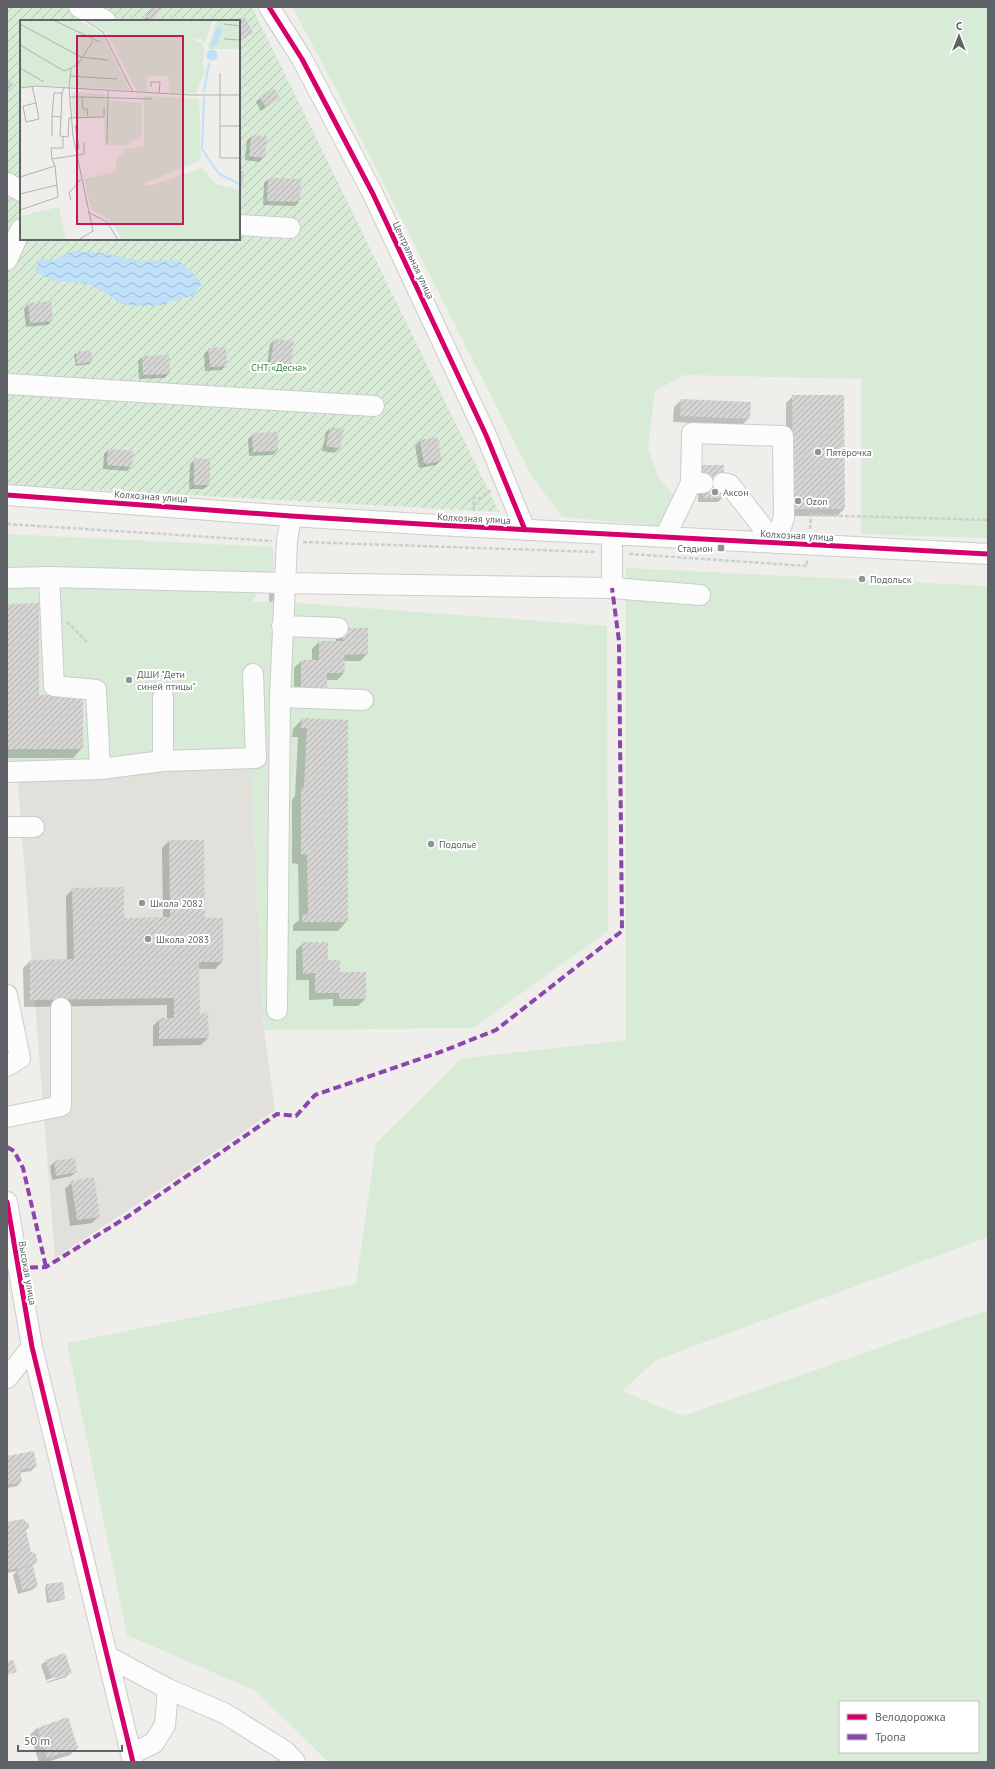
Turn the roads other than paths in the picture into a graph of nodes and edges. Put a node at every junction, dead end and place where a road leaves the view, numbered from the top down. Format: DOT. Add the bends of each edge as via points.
graph roads {
  1 [pos="79,7"];
  2 [pos="269,7"];
  3 [pos="104,20"];
  4 [pos="7,184"];
  5 [pos="20,190"];
  6 [pos="240,225"];
  7 [pos="290,228"];
  8 [pos="20,231"];
  9 [pos="7,260"];
  10 [pos="7,384"];
  11 [pos="374,406"];
  12 [pos="723,483"];
  13 [pos="7,495"];
  14 [pos="292,516"];
  15 [pos="525,530"];
  16 [pos="612,534"];
  17 [pos="665,537"];
  18 [pos="775,543"];
  19 [pos="988,554"];
  20 [pos="49,577"];
  21 [pos="7,578"];
  22 [pos="285,583"];
  23 [pos="612,588"];
  24 [pos="700,595"];
  25 [pos="282,626"];
  26 [pos="338,628"];
  27 [pos="253,674"];
  28 [pos="163,697"];
  29 [pos="280,697"];
  30 [pos="363,700"];
  31 [pos="163,761"];
  32 [pos="100,769"];
  33 [pos="7,772"];
  34 [pos="7,827"];
  35 [pos="34,827"];
  36 [pos="7,995"];
  37 [pos="61,1008"];
  38 [pos="277,1010"];
  39 [pos="7,1066"];
  40 [pos="7,1117"];
  41 [pos="7,1202"];
  42 [pos="32,1347"];
  43 [pos="7,1378"];
  44 [pos="107,1656"];
  45 [pos="168,1689"];
  46 [pos="132,1758"];
  47 [pos="295,1762"];
  1 -- 3 [label="street"];
  2 -- 15 [label="street, Центральная улица" via="302,59 373,194 486,435"];
  4 -- 5 [label="street"];
  6 -- 7 [label="street"];
  8 -- 9 [label="street"];
  10 -- 11 [label="street"];
  12 -- 18 [label="street" via="729,484"];
  13 -- 14 [label="street, Колхозная улица"];
  14 -- 15 [label="street, Колхозная улица"];
  14 -- 22 [label="street" via="287,542"];
  15 -- 16 [label="street, Колхозная улица"];
  16 -- 17 [label="street, Колхозная улица"];
  16 -- 23 [label="street"];
  17 -- 18 [label="street, Колхозная улица"];
  17 -- 18 [label="street" via="697,483 692,433 783,436 784,518"];
  18 -- 19 [label="street, Колхозная улица"];
  20 -- 21 [label="street"];
  20 -- 22 [label="street"];
  20 -- 32 [label="street" via="54,686 96,690"];
  22 -- 23 [label="street"];
  22 -- 25 [label="street"];
  23 -- 24 [label="street"];
  25 -- 26 [label="street"];
  25 -- 29 [label="street"];
  27 -- 31 [label="street" via="256,758"];
  28 -- 31 [label="street"];
  29 -- 30 [label="street"];
  29 -- 38 [label="street"];
  31 -- 32 [label="street"];
  32 -- 33 [label="street"];
  34 -- 35 [label="street"];
  36 -- 39 [label="street" via="20,1058"];
  37 -- 40 [label="street" via="61,1106"];
  41 -- 42 [label="street, Высокая улица"];
  42 -- 43 [label="street"];
  42 -- 44 [label="street, Высокая улица"];
  44 -- 45 [label="street"];
  44 -- 46 [label="street, Высокая улица"];
  45 -- 46 [label="street" via="165,1725 154,1743"];
  45 -- 47 [label="street" via="224,1713 285,1751"];
}
